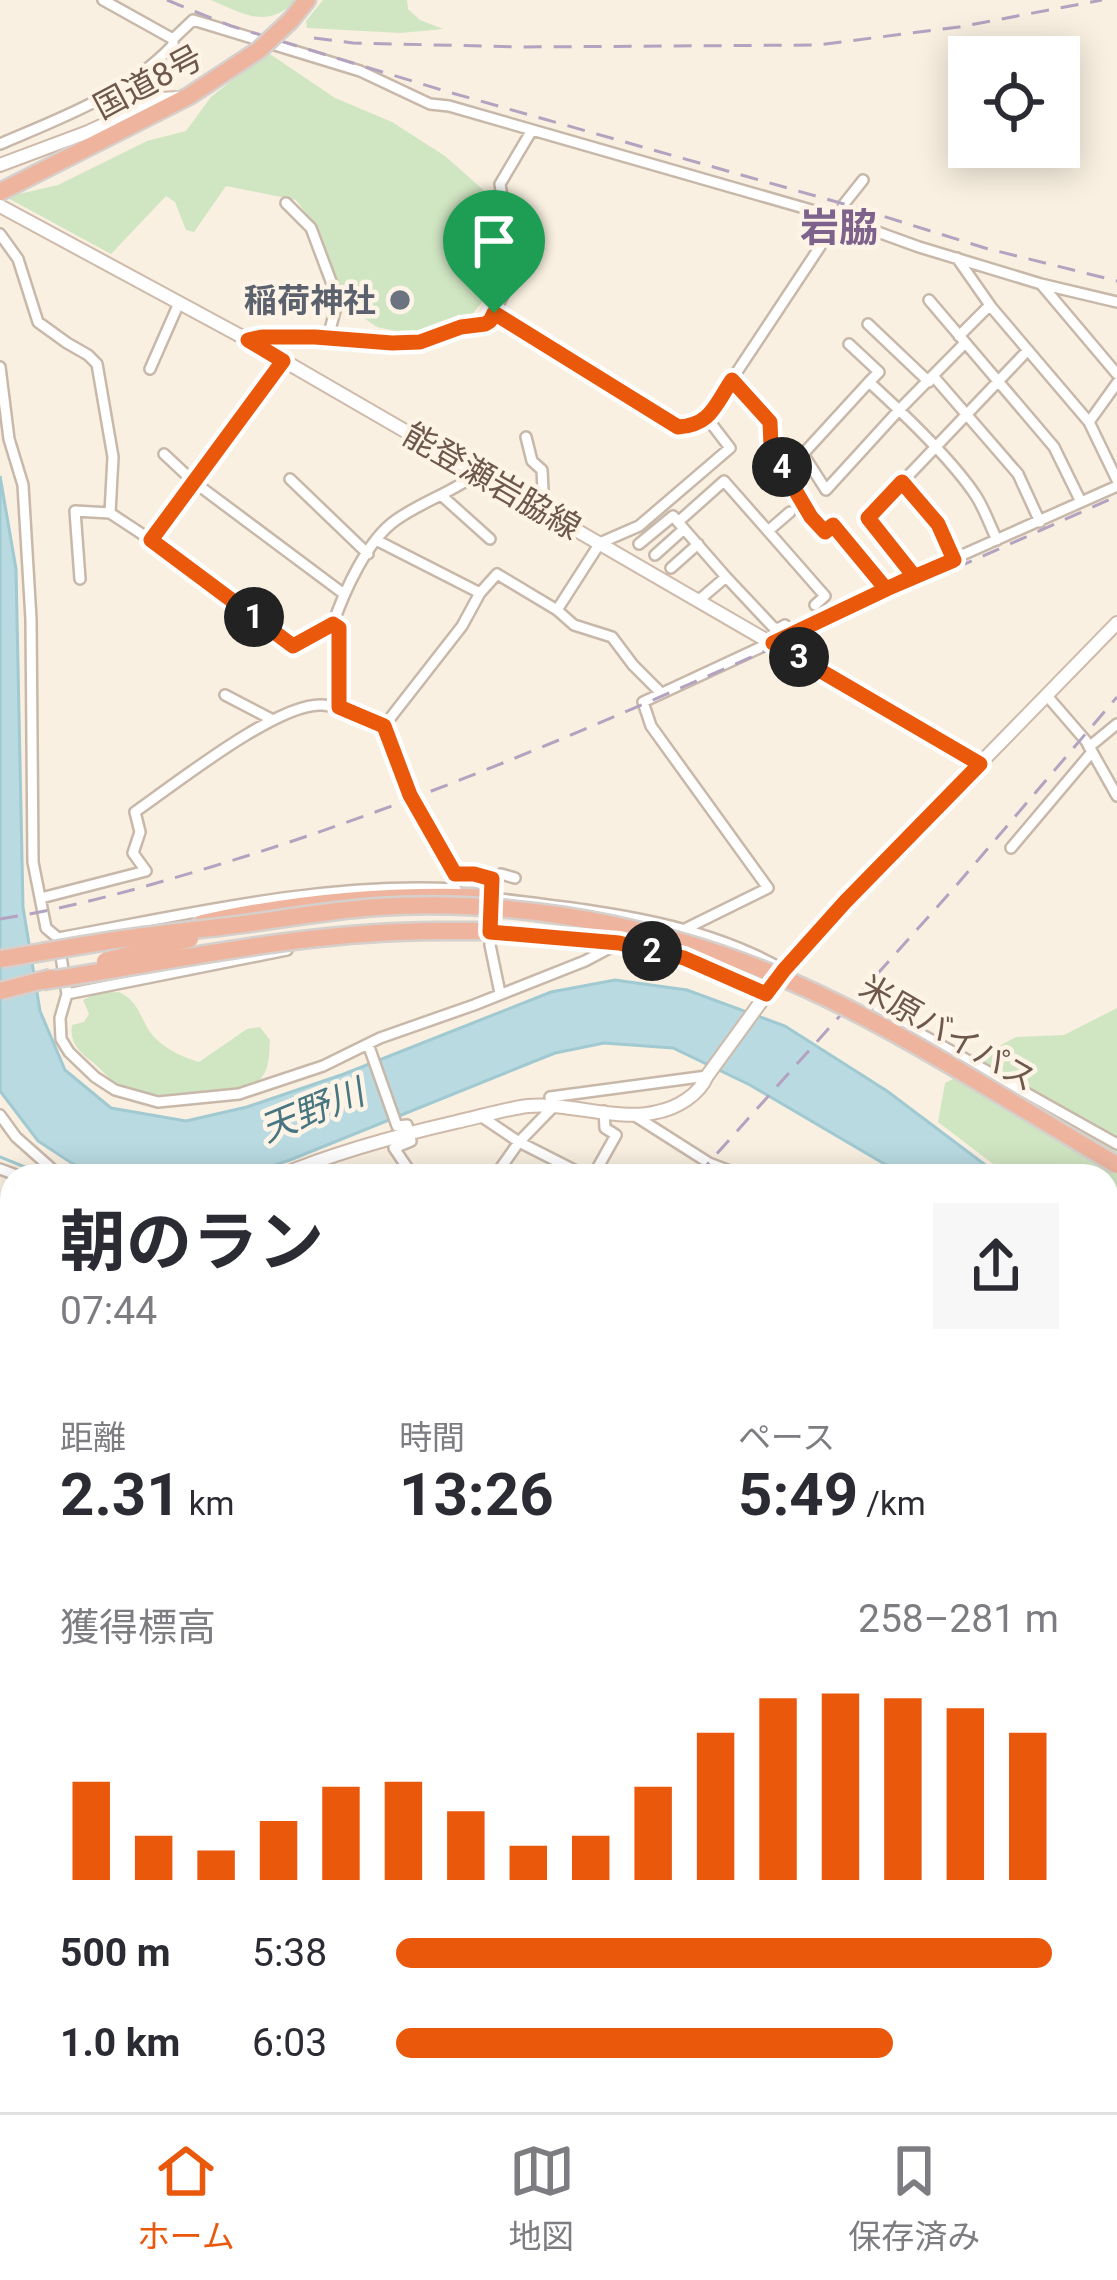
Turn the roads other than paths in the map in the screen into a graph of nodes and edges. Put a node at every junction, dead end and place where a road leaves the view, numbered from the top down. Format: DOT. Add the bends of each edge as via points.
graph roads {
  1 [pos="103,0"];
  2 [pos="307,0"];
  3 [pos="173,39"];
  4 [pos="189,96"];
  5 [pos="532,130"];
  6 [pos="0,144"];
  7 [pos="0,165"];
  8 [pos="863,180"];
  9 [pos="1,196"];
  10 [pos="286,202"];
  11 [pos="839,218"];
  12 [pos="0,234"];
  13 [pos="957,258"];
  14 [pos="1042,284"];
  15 [pos="929,300"];
  16 [pos="1117,302"];
  17 [pos="179,303"];
  18 [pos="990,305"];
  19 [pos="494,313"];
  20 [pos="868,324"];
  21 [pos="328,337"];
  22 [pos="962,339"];
  23 [pos="248,340"];
  24 [pos="849,344"];
  25 [pos="1028,350"];
  26 [pos="283,361"];
  27 [pos="0,367"];
  28 [pos="150,369"];
  29 [pos="932,379"];
  30 [pos="1117,379"];
  31 [pos="732,380"];
  32 [pos="998,381"];
  33 [pos="869,382"];
  34 [pos="899,410"];
  35 [pos="966,414"];
  36 [pos="706,418"];
  37 [pos="1089,422"];
  38 [pos="526,437"];
  39 [pos="935,447"];
  40 [pos="164,454"];
  41 [pos="478,473"];
  42 [pos="290,479"];
  43 [pos="194,482"];
  44 [pos="902,482"];
  45 [pos="1117,483"];
  46 [pos="441,495"];
  47 [pos="1081,502"];
  48 [pos="544,511"];
  49 [pos="790,512"];
  50 [pos="110,513"];
  51 [pos="1040,522"];
  52 [pos="681,526"];
  53 [pos="768,531"];
  54 [pos="490,539"];
  55 [pos="151,540"];
  56 [pos="376,540"];
  57 [pos="997,540"];
  58 [pos="600,543"];
  59 [pos="639,544"];
  60 [pos="698,544"];
  61 [pos="368,554"];
  62 [pos="655,555"];
  63 [pos="954,560"];
  64 [pos="671,568"];
  65 [pos="914,576"];
  66 [pos="726,577"];
  67 [pos="80,579"];
  68 [pos="886,589"];
  69 [pos="480,593"];
  70 [pos="344,594"];
  71 [pos="699,600"];
  72 [pos="815,605"];
  73 [pos="557,610"];
  74 [pos="1117,623"];
  75 [pos="333,624"];
  76 [pos="784,625"];
  77 [pos="773,643"];
  78 [pos="662,693"];
  79 [pos="225,695"];
  80 [pos="1048,697"];
  81 [pos="339,707"];
  82 [pos="274,721"];
  83 [pos="1117,724"];
  84 [pos="384,726"];
  85 [pos="1091,750"];
  86 [pos="980,764"];
  87 [pos="1117,796"];
  88 [pos="1011,848"];
  89 [pos="514,878"];
  90 [pos="493,890"];
  91 [pos="41,898"];
  92 [pos="249,923"];
  93 [pos="686,928"];
  94 [pos="148,935"];
  95 [pos="490,935"];
  96 [pos="58,938"];
  97 [pos="619,943"];
  98 [pos="0,959"];
  99 [pos="784,970"];
  100 [pos="44,981"];
  101 [pos="0,991"];
  102 [pos="500,993"];
  103 [pos="67,994"];
  104 [pos="763,999"];
  105 [pos="878,1010"];
  106 [pos="370,1048"];
  107 [pos="709,1072"];
  108 [pos="554,1107"];
  109 [pos="604,1111"];
  110 [pos="0,1114"];
  111 [pos="632,1114"];
  112 [pos="481,1116"];
  113 [pos="404,1130"];
  114 [pos="519,1142"];
  115 [pos="1117,1144"];
  116 [pos="46,1164"];
  117 [pos="316,1164"];
  118 [pos="405,1164"];
  119 [pos="503,1164"];
  120 [pos="565,1164"];
  121 [pos="598,1164"];
  122 [pos="714,1164"];
  123 [pos="1115,1164"];
  1 -- 3 [label="street"];
  2 -- 4 [label="highway, 国道8号, bridge" via="259,50"];
  3 -- 5 [label="street" via="194,20 359,71 430,104"];
  3 -- 6 [label="street" via="140,77"];
  4 -- 7 [label="main road" via="160,99"];
  4 -- 9 [label="highway, 国道8号"];
  5 -- 11 [label="street"];
  5 -- 19 [label="street" via="500,184 503,295"];
  8 -- 11 [label="street"];
  9 -- 17 [label="main road, 能登瀬岩脇線"];
  10 -- 21 [label="street" via="311,228 338,300"];
  11 -- 13 [label="street"];
  11 -- 31 [label="street"];
  12 -- 50 [label="street" via="18,259 38,322 97,364 113,458"];
  13 -- 14 [label="street"];
  13 -- 18 [label="street"];
  14 -- 16 [label="street"];
  14 -- 30 [label="street"];
  15 -- 22 [label="street"];
  17 -- 23 [label="main road, 能登瀬岩脇線"];
  17 -- 28 [label="street"];
  18 -- 22 [label="street"];
  18 -- 25 [label="street"];
  19 -- 21 [label="street" via="485,324 420,342"];
  19 -- 36 [label="street" via="669,424 696,426"];
  20 -- 29 [label="street"];
  21 -- 23 [label="street"];
  22 -- 29 [label="street"];
  22 -- 32 [label="street"];
  23 -- 26 [label="main road, 能登瀬岩脇線"];
  24 -- 33 [label="street" via="878,372"];
  25 -- 32 [label="street"];
  25 -- 37 [label="street"];
  26 -- 41 [label="main road, 能登瀬岩脇線"];
  26 -- 43 [label="street"];
  27 -- 91 [label="street" via="23,485 33,862"];
  29 -- 34 [label="street"];
  29 -- 35 [label="street"];
  30 -- 37 [label="street"];
  31 -- 36 [label="street"];
  31 -- 68 [label="street" via="770,422 772,448 811,517 825,532 833,525"];
  32 -- 35 [label="street"];
  32 -- 47 [label="street" via="1054,447"];
  33 -- 34 [label="street"];
  33 -- 34 [label="street" via="803,454 826,490"];
  34 -- 39 [label="street"];
  35 -- 39 [label="street"];
  35 -- 51 [label="street" via="1018,474"];
  36 -- 58 [label="street" via="730,448 639,526"];
  37 -- 45 [label="street"];
  38 -- 48 [label="street" via="542,470"];
  39 -- 44 [label="street"];
  39 -- 57 [label="street" via="976,496"];
  40 -- 43 [label="street"];
  41 -- 46 [label="street"];
  41 -- 48 [label="main road, 能登瀬岩脇線"];
  42 -- 61 [label="street"];
  43 -- 55 [label="street"];
  43 -- 70 [label="street"];
  44 -- 63 [label="street" via="938,524"];
  44 -- 65 [label="street" via="868,518"];
  45 -- 47 [label="street"];
  46 -- 54 [label="street"];
  46 -- 56 [label="street"];
  47 -- 51 [label="street"];
  48 -- 58 [label="main road, 能登瀬岩脇線"];
  49 -- 53 [label="street"];
  50 -- 55 [label="street"];
  50 -- 67 [label="street" via="75,512"];
  51 -- 57 [label="street"];
  52 -- 53 [label="street" via="724,481"];
  52 -- 59 [label="street" via="673,516"];
  52 -- 60 [label="street"];
  52 -- 62 [label="street"];
  53 -- 72 [label="street" via="791,548 825,596"];
  55 -- 75 [label="street" via="293,646"];
  56 -- 61 [label="street"];
  56 -- 69 [label="street"];
  57 -- 63 [label="street"];
  58 -- 71 [label="main road, 能登瀬岩脇線"];
  58 -- 73 [label="street"];
  60 -- 64 [label="street"];
  60 -- 66 [label="street"];
  61 -- 70 [label="street"];
  63 -- 65 [label="street"];
  65 -- 68 [label="street"];
  66 -- 71 [label="street"];
  66 -- 76 [label="street" via="772,627"];
  68 -- 77 [label="street"];
  69 -- 73 [label="street" via="497,574"];
  69 -- 84 [label="street"];
  70 -- 75 [label="street"];
  71 -- 77 [label="main road, 能登瀬岩脇線"];
  73 -- 78 [label="street" via="574,625 613,637"];
  74 -- 80 [label="main road"];
  75 -- 81 [label="street" via="340,637"];
  77 -- 78 [label="street"];
  77 -- 86 [label="main road, 能登瀬岩脇線"];
  78 -- 93 [label="street" via="643,702 651,726 769,888"];
  79 -- 82 [label="street"];
  80 -- 85 [label="street"];
  80 -- 86 [label="main road"];
  81 -- 82 [label="street" via="316,704"];
  81 -- 84 [label="street"];
  82 -- 91 [label="street" via="135,812 133,853 146,871"];
  83 -- 85 [label="street"];
  84 -- 90 [label="street" via="410,795 455,874 474,874"];
  85 -- 87 [label="street"];
  85 -- 88 [label="street"];
  86 -- 99 [label="main road"];
  89 -- 90 [label="street" via="501,874"];
  90 -- 93 [label="street"];
  90 -- 94 [label="highway, bridge" via="304,904"];
  90 -- 95 [label="street"];
  90 -- 96 [label="street" via="398,886 307,896"];
  91 -- 96 [label="street" via="46,928"];
  92 -- 94 [label="highway, 米原バイパス, bridge"];
  92 -- 100 [label="highway, 米原バイパス, bridge"];
  92 -- 123 [label="highway, 米原バイパス, bridge" via="381,907 461,907 653,934 849,1009"];
  93 -- 99 [label="street"];
  94 -- 98 [label="highway, 米原バイパス, bridge"];
  95 -- 97 [label="street"];
  95 -- 100 [label="highway, bridge" via="388,931 304,939"];
  95 -- 102 [label="street"];
  95 -- 103 [label="street" via="305,946"];
  96 -- 103 [label="street"];
  97 -- 102 [label="street"];
  97 -- 104 [label="street" via="684,958"];
  99 -- 104 [label="main road"];
  100 -- 101 [label="highway, 米原バイパス, bridge"];
  102 -- 106 [label="street"];
  103 -- 106 [label="street" via="60,1031 70,1052 116,1090 158,1102 239,1094"];
  104 -- 107 [label="main road"];
  105 -- 115 [label="street"];
  106 -- 113 [label="street"];
  107 -- 108 [label="street" via="550,1097"];
  107 -- 111 [label="main road" via="702,1087 672,1107"];
  108 -- 109 [label="main road"];
  108 -- 112 [label="main road"];
  108 -- 114 [label="street"];
  109 -- 111 [label="main road"];
  109 -- 121 [label="street" via="605,1128 616,1135"];
  110 -- 116 [label="street"];
  111 -- 122 [label="street"];
  112 -- 113 [label="main road"];
  112 -- 114 [label="street"];
  113 -- 117 [label="main road"];
  113 -- 118 [label="street" via="412,1141 394,1148"];
  114 -- 119 [label="street"];
  114 -- 120 [label="street"];
}
